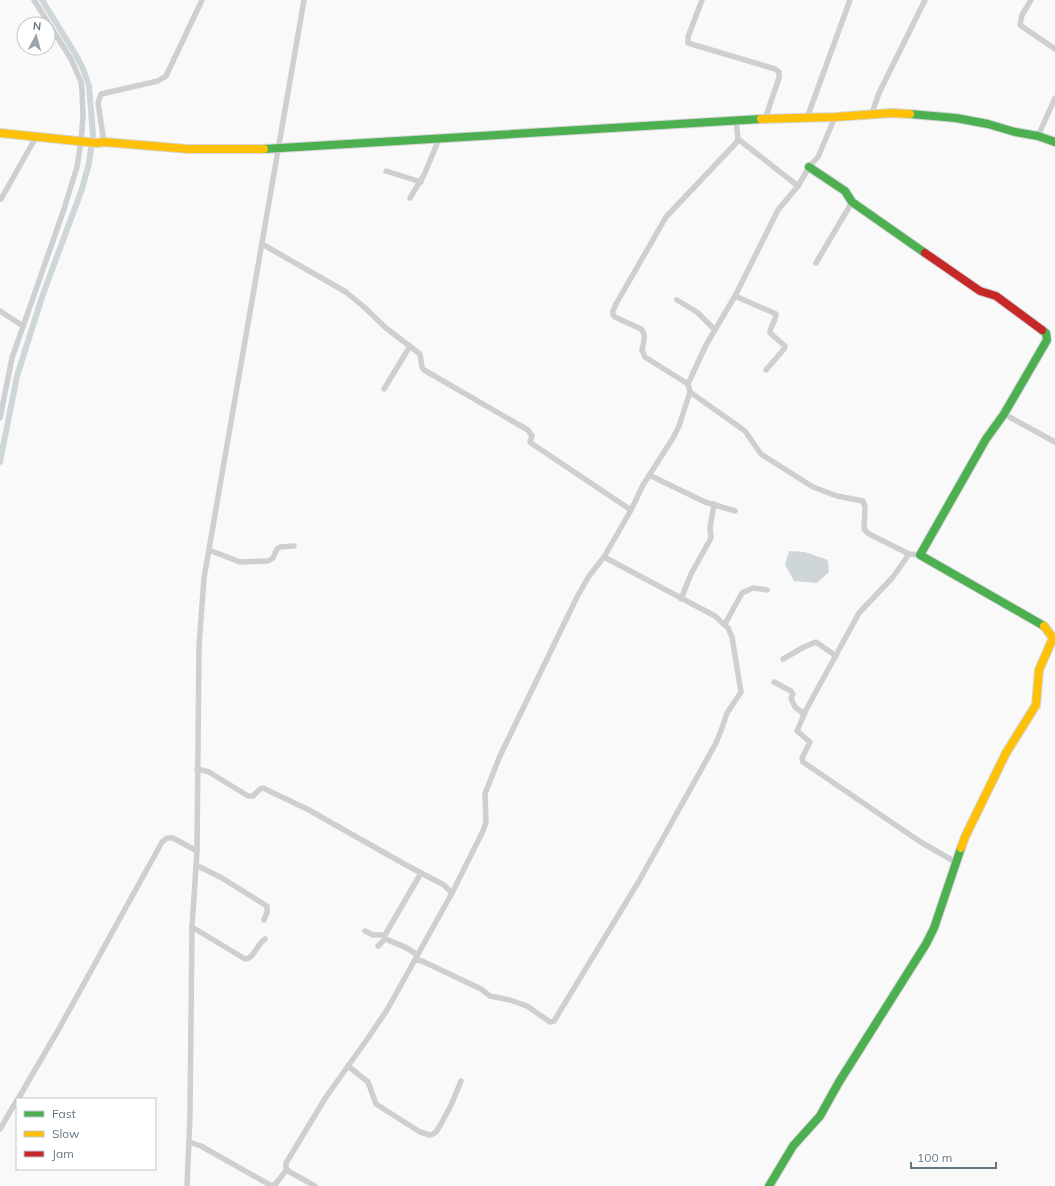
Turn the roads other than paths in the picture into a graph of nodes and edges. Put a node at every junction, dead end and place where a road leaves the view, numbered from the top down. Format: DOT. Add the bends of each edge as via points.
graph roads {
  1 [pos="34,0"];
  2 [pos="202,0"];
  3 [pos="304,0"];
  4 [pos="702,0"];
  5 [pos="850,0"];
  6 [pos="925,0"];
  7 [pos="1031,0"];
  8 [pos="1055,49"];
  9 [pos="1055,98"];
  10 [pos="872,113"];
  11 [pos="835,117"];
  12 [pos="807,118"];
  13 [pos="765,119"];
  14 [pos="736,120"];
  15 [pos="0,133"];
  16 [pos="1038,136"];
  17 [pos="36,137"];
  18 [pos="439,139"];
  19 [pos="738,139"];
  20 [pos="85,142"];
  21 [pos="101,142"];
  22 [pos="1055,142"];
  23 [pos="278,149"];
  24 [pos="809,167"];
  25 [pos="386,171"];
  26 [pos="420,182"];
  27 [pos="798,186"];
  28 [pos="410,198"];
  29 [pos="1,199"];
  30 [pos="852,202"];
  31 [pos="262,244"];
  32 [pos="816,263"];
  33 [pos="735,296"];
  34 [pos="677,300"];
  35 [pos="0,311"];
  36 [pos="23,326"];
  37 [pos="715,330"];
  38 [pos="410,346"];
  39 [pos="766,370"];
  40 [pos="688,384"];
  41 [pos="384,389"];
  42 [pos="690,392"];
  43 [pos="1004,414"];
  44 [pos="0,418"];
  45 [pos="1055,442"];
  46 [pos="649,476"];
  47 [pos="714,504"];
  48 [pos="631,510"];
  49 [pos="735,512"];
  50 [pos="294,546"];
  51 [pos="209,550"];
  52 [pos="909,554"];
  53 [pos="920,555"];
  54 [pos="604,557"];
  55 [pos="766,590"];
  56 [pos="681,599"];
  57 [pos="725,624"];
  58 [pos="1054,639"];
  59 [pos="836,656"];
  60 [pos="783,659"];
  61 [pos="774,682"];
  62 [pos="804,714"];
  63 [pos="197,769"];
  64 [pos="197,851"];
  65 [pos="957,863"];
  66 [pos="196,865"];
  67 [pos="421,873"];
  68 [pos="452,893"];
  69 [pos="264,920"];
  70 [pos="192,927"];
  71 [pos="365,931"];
  72 [pos="265,939"];
  73 [pos="378,946"];
  74 [pos="416,958"];
  75 [pos="348,1066"];
  76 [pos="461,1080"];
  77 [pos="18,1098"];
  78 [pos="16,1102"];
  79 [pos="0,1129"];
  80 [pos="189,1142"];
  81 [pos="286,1169"];
  82 [pos="187,1186"];
  83 [pos="315,1186"];
  84 [pos="769,1186"];
  1 -- 20 [label="street" via="71,59 81,82"];
  2 -- 21 [label="street" via="166,76 158,81 101,94 98,103"];
  3 -- 23 [label="street"];
  4 -- 13 [label="street" via="688,43 779,72 780,78"];
  5 -- 12 [label="street"];
  6 -- 10 [label="street" via="879,93"];
  7 -- 8 [label="street" via="1022,15 1020,25"];
  9 -- 16 [label="street"];
  10 -- 11 [label="street"];
  10 -- 16 [label="street" via="956,118"];
  11 -- 12 [label="street"];
  11 -- 24 [label="street" via="818,157"];
  12 -- 13 [label="street"];
  13 -- 14 [label="street"];
  14 -- 18 [label="street"];
  14 -- 19 [label="street"];
  15 -- 17 [label="street"];
  16 -- 22 [label="street"];
  17 -- 20 [label="street"];
  17 -- 29 [label="street"];
  18 -- 23 [label="street"];
  18 -- 26 [label="street"];
  19 -- 27 [label="street"];
  19 -- 40 [label="street" via="666,216 613,311 615,317 644,332 642,350 645,357"];
  20 -- 21 [label="street"];
  20 -- 36 [label="street"];
  21 -- 23 [label="street" via="175,148"];
  23 -- 31 [label="street"];
  24 -- 27 [label="street"];
  24 -- 30 [label="street" via="845,191"];
  25 -- 26 [label="street"];
  26 -- 28 [label="street"];
  27 -- 33 [label="street" via="778,210"];
  30 -- 32 [label="street"];
  30 -- 43 [label="street" via="969,283 996,296 1046,333 1047,340"];
  31 -- 38 [label="street" via="346,292"];
  31 -- 51 [label="street"];
  33 -- 37 [label="street"];
  33 -- 39 [label="street" via="776,314 770,333 785,346"];
  34 -- 37 [label="street" via="697,312"];
  35 -- 36 [label="street"];
  36 -- 44 [label="street" via="12,358"];
  37 -- 40 [label="street"];
  38 -- 41 [label="street"];
  38 -- 48 [label="street" via="420,354 424,370 528,430 532,436 530,443"];
  40 -- 42 [label="street"];
  42 -- 46 [label="street" via="679,426"];
  42 -- 52 [label="street" via="746,431 761,454 812,487 837,496 864,501 865,532"];
  43 -- 45 [label="street"];
  43 -- 53 [label="street" via="986,439"];
  46 -- 47 [label="street"];
  46 -- 48 [label="street"];
  47 -- 49 [label="street"];
  47 -- 56 [label="street" via="711,538 691,574"];
  48 -- 54 [label="street"];
  50 -- 51 [label="street" via="280,547 268,561 240,562"];
  51 -- 63 [label="street" via="204,578 200,646"];
  52 -- 53 [label="street"];
  52 -- 59 [label="street" via="893,577 859,613"];
  53 -- 58 [label="street" via="1043,625"];
  54 -- 56 [label="street"];
  54 -- 68 [label="street" via="577,597 505,745 486,794 486,822 483,832"];
  55 -- 57 [label="street" via="753,588 742,593"];
  56 -- 57 [label="street" via="715,616"];
  57 -- 74 [label="street" via="732,637 741,694 727,713 716,743 639,881 554,1021 550,1022 527,1006 490,996 481,989"];
  58 -- 65 [label="street" via="1039,670 1036,704 1006,753 965,837"];
  59 -- 60 [label="street" via="816,642"];
  59 -- 62 [label="street"];
  61 -- 62 [label="street" via="792,692 791,698 795,707"];
  62 -- 65 [label="street" via="797,731 810,742 802,762"];
  63 -- 64 [label="street"];
  63 -- 67 [label="street" via="209,772 250,796 264,788 309,810"];
  64 -- 66 [label="street"];
  64 -- 77 [label="street" via="173,838 167,838 162,842"];
  65 -- 84 [label="street" via="926,944 820,1116 793,1146"];
  66 -- 69 [label="street" via="267,906"];
  66 -- 70 [label="street"];
  67 -- 68 [label="street" via="444,885"];
  67 -- 71 [label="street" via="384,936"];
  68 -- 74 [label="street"];
  70 -- 72 [label="street" via="245,959 252,957 259,943"];
  70 -- 80 [label="street"];
  73 -- 74 [label="street" via="385,939 410,950 416,954"];
  74 -- 75 [label="street" via="387,1010"];
  75 -- 76 [label="street" via="368,1082 376,1104 420,1132 430,1135 436,1132 441,1124"];
  75 -- 81 [label="street" via="286,1163"];
  78 -- 79 [label="street"];
  80 -- 81 [label="street" via="201,1146 270,1185 276,1185"];
  80 -- 82 [label="street"];
  81 -- 83 [label="street"];
}
